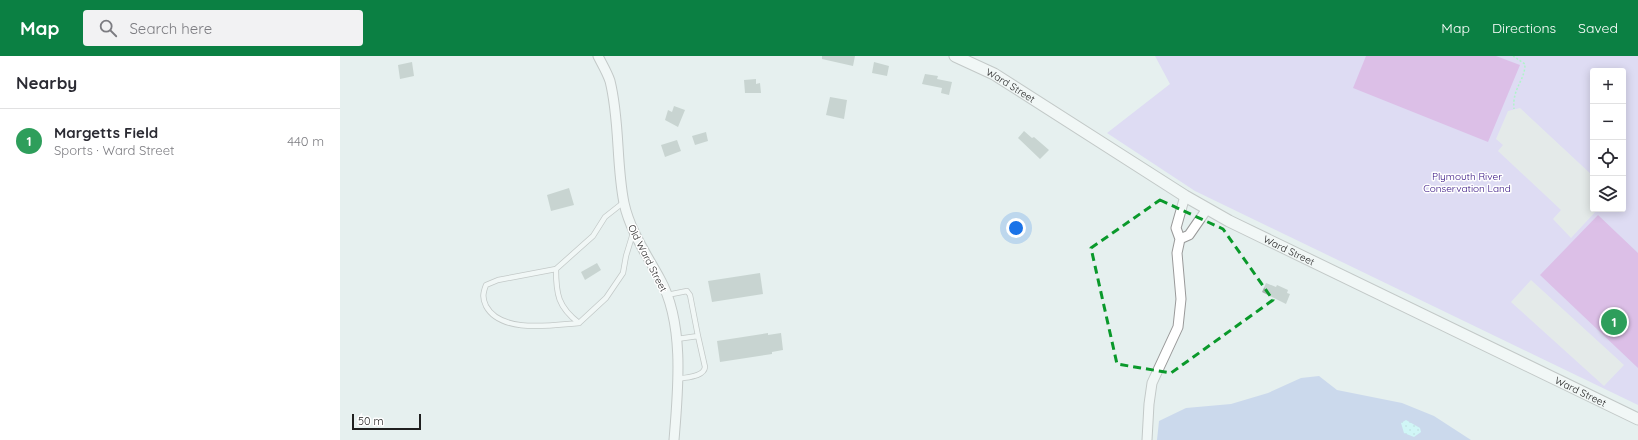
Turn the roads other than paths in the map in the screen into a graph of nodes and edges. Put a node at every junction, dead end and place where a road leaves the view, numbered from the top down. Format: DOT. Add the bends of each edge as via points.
graph roads {
  1 [pos="598,56"];
  2 [pos="955,56"];
  3 [pos="1186,196"];
  4 [pos="624,202"];
  5 [pos="1207,209"];
  6 [pos="634,231"];
  7 [pos="1180,239"];
  8 [pos="556,269"];
  9 [pos="667,294"];
  10 [pos="579,323"];
  11 [pos="698,336"];
  12 [pos="677,339"];
  13 [pos="678,379"];
  14 [pos="1638,419"];
  15 [pos="674,440"];
  16 [pos="1147,440"];
  1 -- 4 [label="street, Old Ward Street" via="609,79 614,105"];
  2 -- 3 [label="street, Ward Street" via="994,74"];
  3 -- 5 [label="street, Ward Street"];
  3 -- 7 [label="street" via="1176,228"];
  4 -- 6 [label="street, Old Ward Street"];
  4 -- 8 [label="lane" via="605,217 593,236"];
  5 -- 7 [label="street" via="1189,235"];
  5 -- 14 [label="street, Ward Street"];
  6 -- 9 [label="street, Old Ward Street"];
  6 -- 10 [label="lane" via="623,273 606,298"];
  7 -- 16 [label="street" via="1177,253 1180,299 1178,328 1152,383 1148,404"];
  8 -- 10 [label="lane" via="556,290 566,313"];
  8 -- 10 [label="lane" via="498,280 486,285 483,292 484,301 488,310 507,323"];
  9 -- 11 [label="lane" via="687,291 690,294"];
  9 -- 12 [label="street, Old Ward Street"];
  11 -- 12 [label="lane"];
  11 -- 13 [label="lane" via="704,371"];
  12 -- 13 [label="street, Old Ward Street"];
  13 -- 15 [label="street, Old Ward Street"];
}
